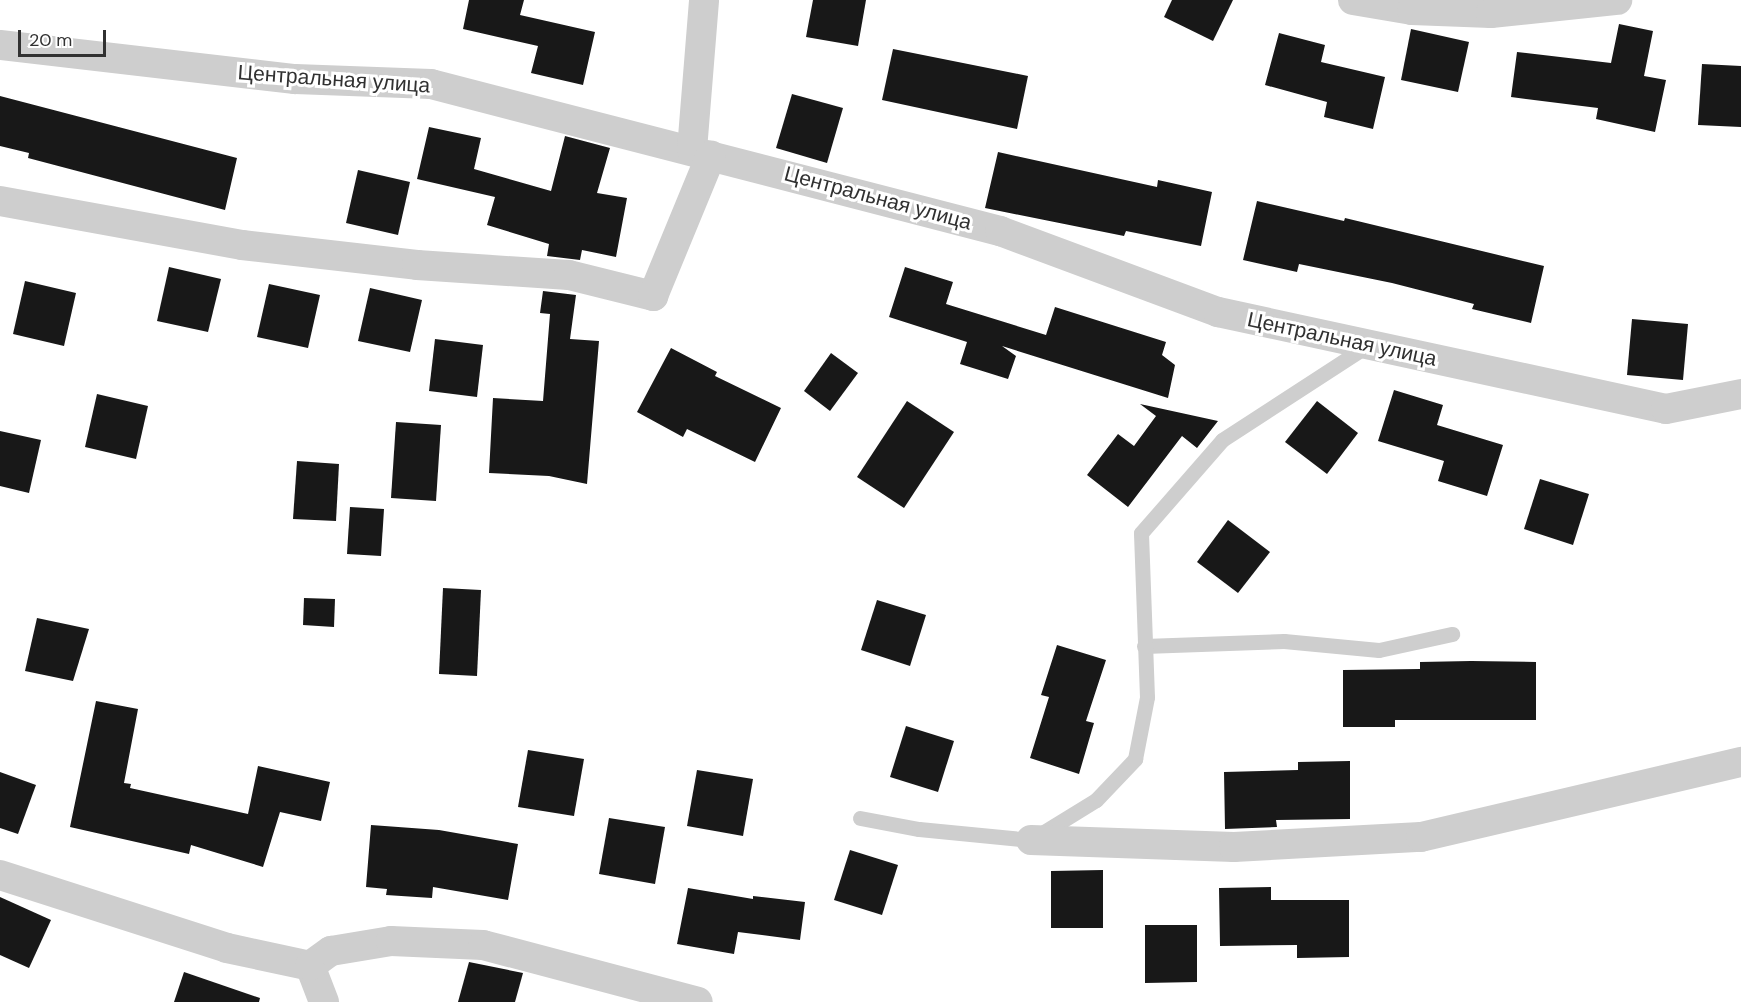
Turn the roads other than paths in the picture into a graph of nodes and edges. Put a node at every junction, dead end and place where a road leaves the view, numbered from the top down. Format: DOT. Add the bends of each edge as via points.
graph roads {
  1 [pos="704,0"];
  2 [pos="1353,0"];
  3 [pos="1617,0"];
  4 [pos="0,45"];
  5 [pos="701,152"];
  6 [pos="0,201"];
  7 [pos="1367,345"];
  8 [pos="1741,394"];
  9 [pos="1452,634"];
  10 [pos="1144,646"];
  11 [pos="1741,762"];
  12 [pos="860,818"];
  13 [pos="1031,840"];
  14 [pos="0,875"];
  15 [pos="310,966"];
  16 [pos="324,1002"];
  17 [pos="698,1002"];
  1 -- 5 [label="street"];
  2 -- 3 [label="street" via="1412,10 1491,13"];
  4 -- 5 [label="street, Центральная улица" via="295,79 431,84"];
  5 -- 6 [label="street" via="652,296 569,275 417,266 242,245"];
  5 -- 7 [label="street, Центральная улица" via="1000,231 1218,312"];
  7 -- 8 [label="street, Центральная улица" via="1666,409"];
  7 -- 10 [label="lane" via="1222,440 1142,533"];
  9 -- 10 [label="lane" via="1379,650 1284,641"];
  10 -- 13 [label="lane" via="1147,697 1135,759 1096,801"];
  11 -- 13 [label="street" via="1420,837 1234,847"];
  12 -- 13 [label="lane" via="919,829"];
  14 -- 15 [label="street" via="227,948"];
  15 -- 16 [label="street"];
  15 -- 17 [label="street" via="331,951 391,941 483,945"];
}
